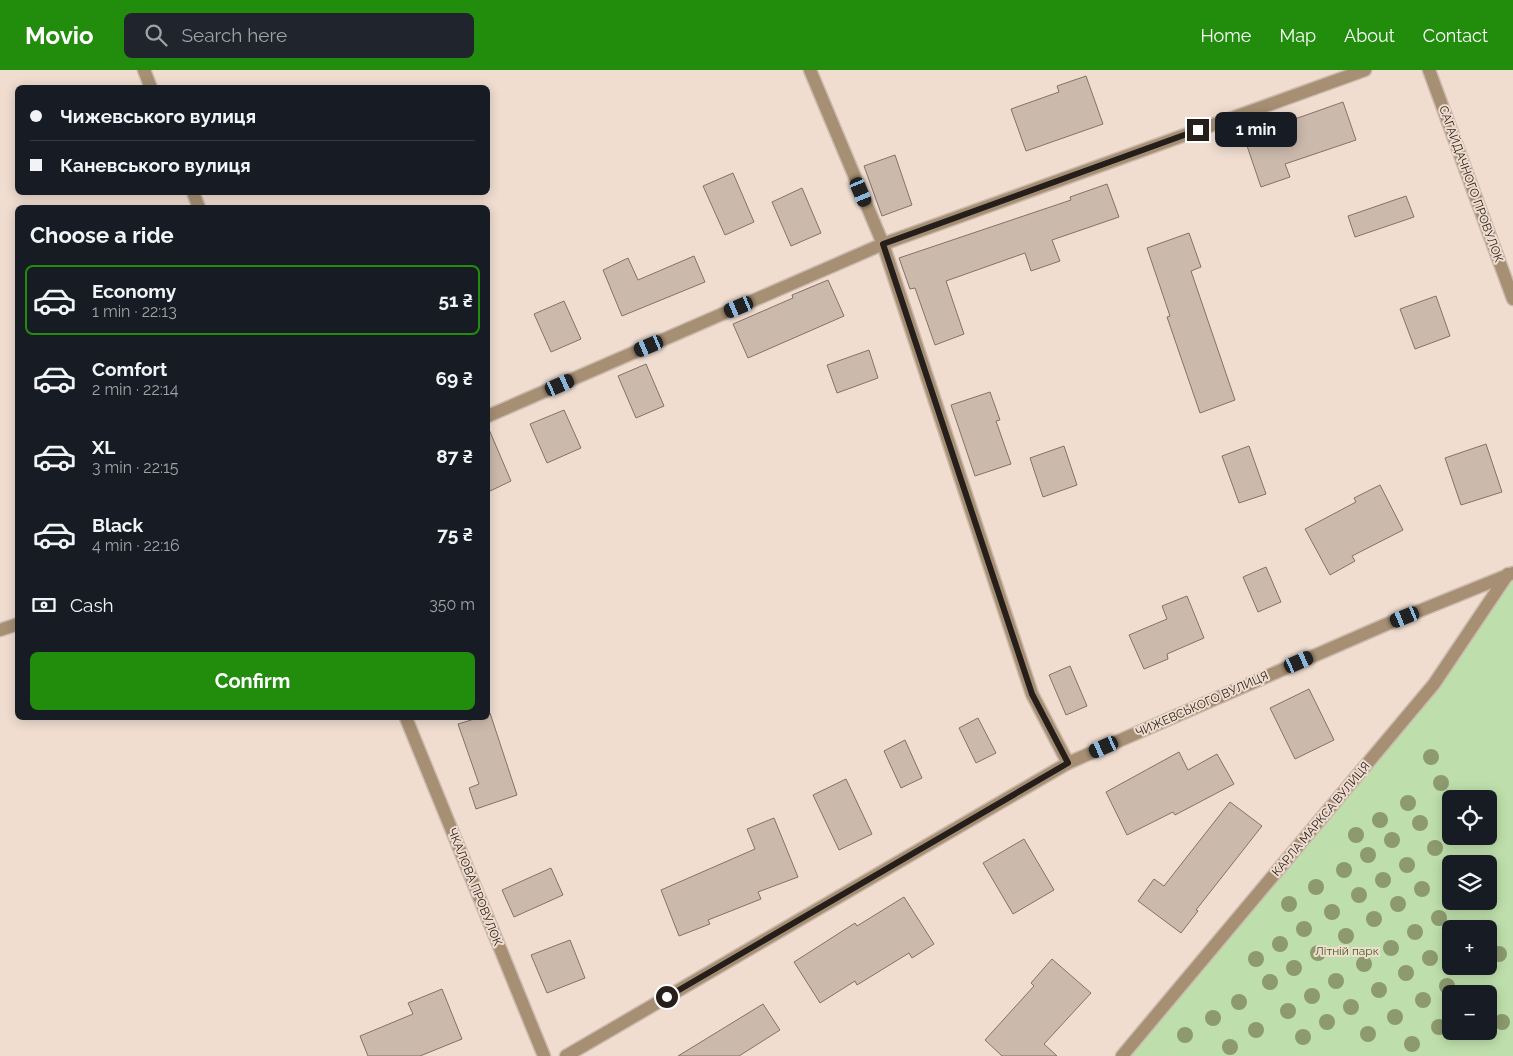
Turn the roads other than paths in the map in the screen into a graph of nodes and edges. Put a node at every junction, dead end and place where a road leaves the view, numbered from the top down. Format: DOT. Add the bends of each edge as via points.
graph roads {
  1 [pos="144,70"];
  2 [pos="810,70"];
  3 [pos="1366,70"];
  4 [pos="1429,70"];
  5 [pos="150,85"];
  6 [pos="883,244"];
  7 [pos="1513,299"];
  8 [pos="490,415"];
  9 [pos="1511,574"];
  10 [pos="15,625"];
  11 [pos="0,630"];
  12 [pos="407,720"];
  13 [pos="1068,763"];
  14 [pos="544,1056"];
  15 [pos="566,1056"];
  16 [pos="1122,1056"];
  1 -- 5 [label="street"];
  2 -- 6 [label="street"];
  3 -- 6 [label="street"];
  4 -- 7 [label="street, САГАЙДАЧНОГО ПРОВУЛОК"];
  6 -- 8 [label="street"];
  6 -- 13 [label="street" via="1032,694"];
  9 -- 13 [label="street, ЧИЖЕВСЬКОГО ВУЛИЦЯ"];
  9 -- 16 [label="street, КАРЛА МАРКСА ВУЛИЦЯ" via="1434,684"];
  10 -- 11 [label="street"];
  12 -- 14 [label="street, ЧКАЛОВА ПРОВУЛОК"];
  13 -- 15 [label="street, ЧИЖЕВСЬКОГО ВУЛИЦЯ"];
}
